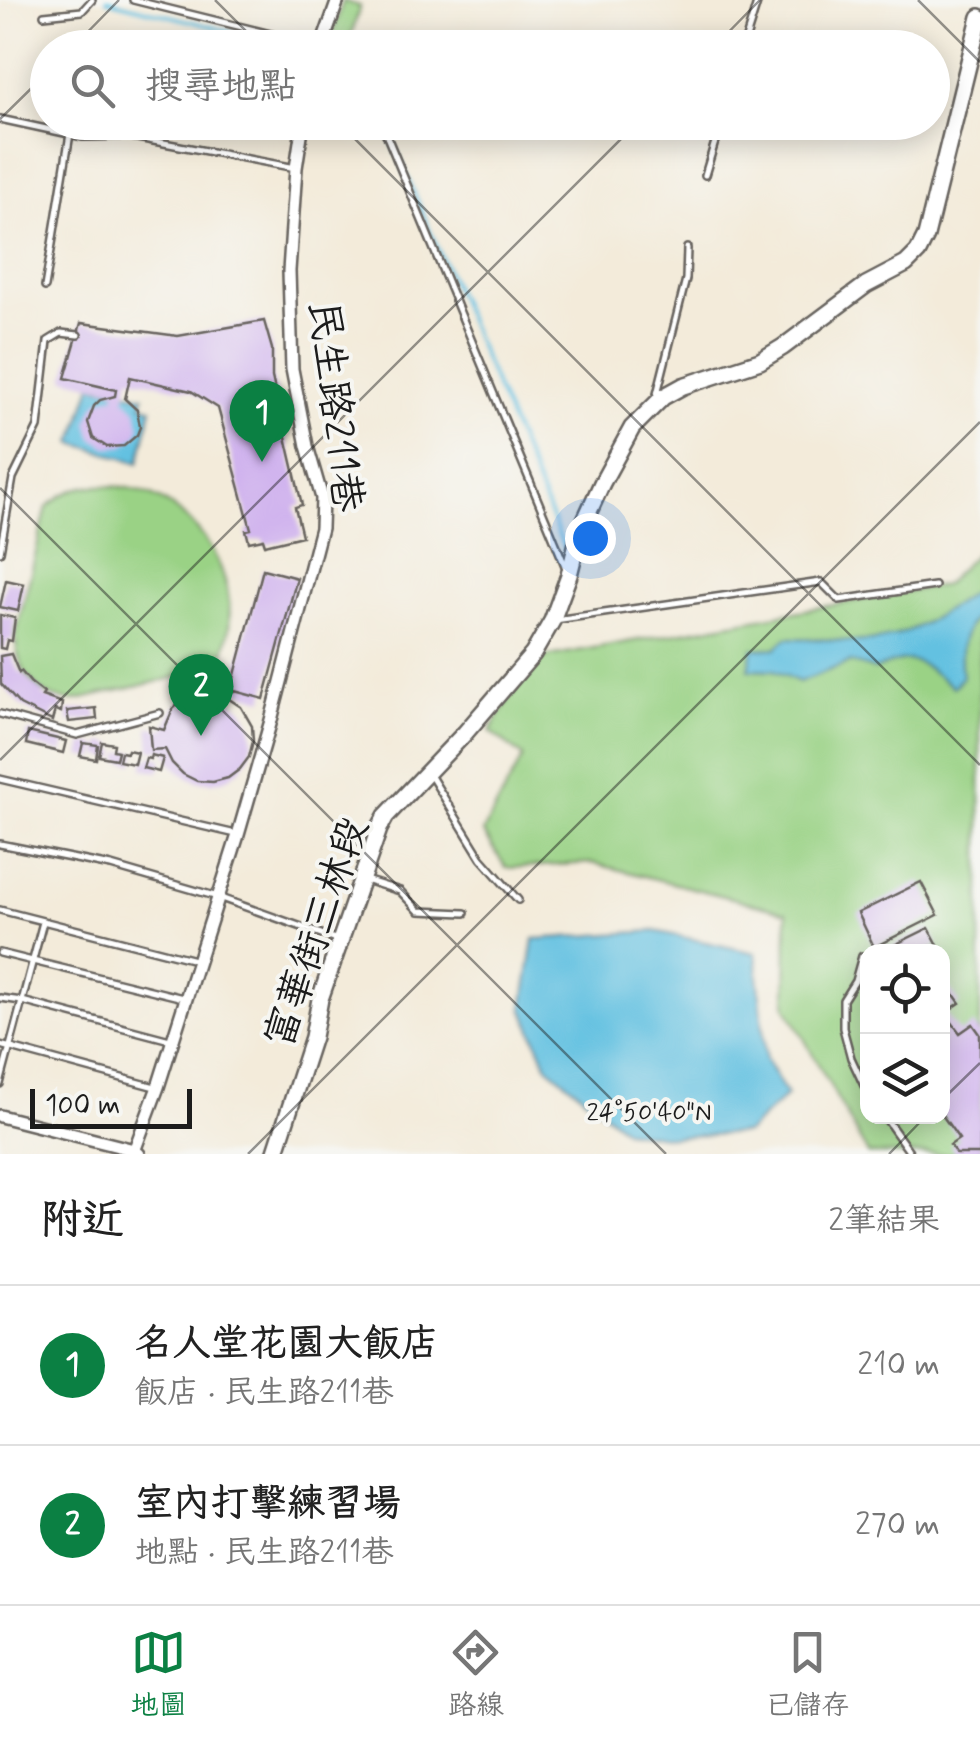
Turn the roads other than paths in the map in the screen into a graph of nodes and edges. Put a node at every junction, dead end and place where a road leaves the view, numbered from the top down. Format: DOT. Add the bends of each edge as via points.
graph roads {
  1 [pos="133,0"];
  2 [pos="338,0"];
  3 [pos="758,0"];
  4 [pos="89,3"];
  5 [pos="44,15"];
  6 [pos="980,17"];
  7 [pos="254,30"];
  8 [pos="328,30"];
  9 [pos="749,30"];
  10 [pos="972,82"];
  11 [pos="0,118"];
  12 [pos="30,125"];
  13 [pos="69,140"];
  14 [pos="148,140"];
  15 [pos="300,140"];
  16 [pos="387,140"];
  17 [pos="715,140"];
  18 [pos="296,168"];
  19 [pos="704,175"];
  20 [pos="688,248"];
  21 [pos="45,286"];
  22 [pos="78,335"];
  23 [pos="654,406"];
  24 [pos="0,552"];
  25 [pos="569,576"];
  26 [pos="934,586"];
  27 [pos="552,620"];
  28 [pos="160,713"];
  29 [pos="0,714"];
  30 [pos="427,771"];
  31 [pos="0,779"];
  32 [pos="238,835"];
  33 [pos="0,844"];
  34 [pos="362,879"];
  35 [pos="218,898"];
  36 [pos="518,900"];
  37 [pos="0,910"];
  38 [pos="465,914"];
  39 [pos="43,921"];
  40 [pos="341,941"];
  41 [pos="0,954"];
  42 [pos="198,960"];
  43 [pos="32,962"];
  44 [pos="860,963"];
  45 [pos="0,998"];
  46 [pos="186,998"];
  47 [pos="22,1001"];
  48 [pos="173,1040"];
  49 [pos="0,1045"];
  50 [pos="10,1047"];
  51 [pos="860,1077"];
  52 [pos="0,1084"];
  53 [pos="158,1088"];
  54 [pos="0,1116"];
  55 [pos="890,1124"];
  56 [pos="135,1153"];
  57 [pos="275,1154"];
  58 [pos="911,1154"];
  1 -- 7 [label="lane"];
  2 -- 8 [label="street"];
  3 -- 9 [label="lane"];
  4 -- 5 [label="lane" via="82,11"];
  6 -- 10 [label="street, 富華街三林段"];
  10 -- 23 [label="street, 富華街三林段" via="918,252 760,361 683,386"];
  11 -- 12 [label="lane"];
  13 -- 21 [label="lane"];
  14 -- 18 [label="lane"];
  15 -- 18 [label="street, 民生路211巷"];
  16 -- 25 [label="lane"];
  17 -- 19 [label="lane"];
  18 -- 32 [label="street, 民生路211巷" via="288,271 292,369 322,498 322,528"];
  20 -- 23 [label="lane"];
  22 -- 24 [label="lane" via="62,333 48,341 38,427 14,478"];
  23 -- 25 [label="street, 富華街三林段" via="632,428 602,483 580,530"];
  25 -- 27 [label="street, 富華街三林段"];
  26 -- 27 [label="lane" via="839,600 821,582"];
  27 -- 30 [label="street, 富華街三林段" via="533,654"];
  28 -- 29 [label="lane" via="77,735"];
  30 -- 34 [label="street, 富華街三林段" via="386,816"];
  30 -- 36 [label="lane" via="481,858"];
  31 -- 32 [label="lane"];
  32 -- 35 [label="street, 民生路211巷"];
  33 -- 35 [label="lane" via="111,866"];
  34 -- 38 [label="lane" via="400,891 419,912"];
  34 -- 40 [label="street, 富華街三林段"];
  35 -- 40 [label="lane"];
  35 -- 42 [label="street, 民生路211巷"];
  37 -- 39 [label="lane"];
  39 -- 42 [label="lane"];
  39 -- 43 [label="lane"];
  40 -- 57 [label="street, 富華街三林段"];
  41 -- 43 [label="lane"];
  42 -- 46 [label="street, 民生路211巷"];
  43 -- 46 [label="lane"];
  43 -- 47 [label="lane"];
  44 -- 51 [label="lane" via="843,1000 843,1028"];
  45 -- 47 [label="lane"];
  46 -- 48 [label="street, 民生路211巷"];
  47 -- 48 [label="lane"];
  47 -- 50 [label="lane"];
  48 -- 53 [label="street, 民生路211巷"];
  49 -- 50 [label="lane"];
  50 -- 52 [label="lane"];
  50 -- 53 [label="lane"];
  53 -- 56 [label="street, 民生路211巷"];
  54 -- 56 [label="street"];
  55 -- 58 [label="lane"];
}
